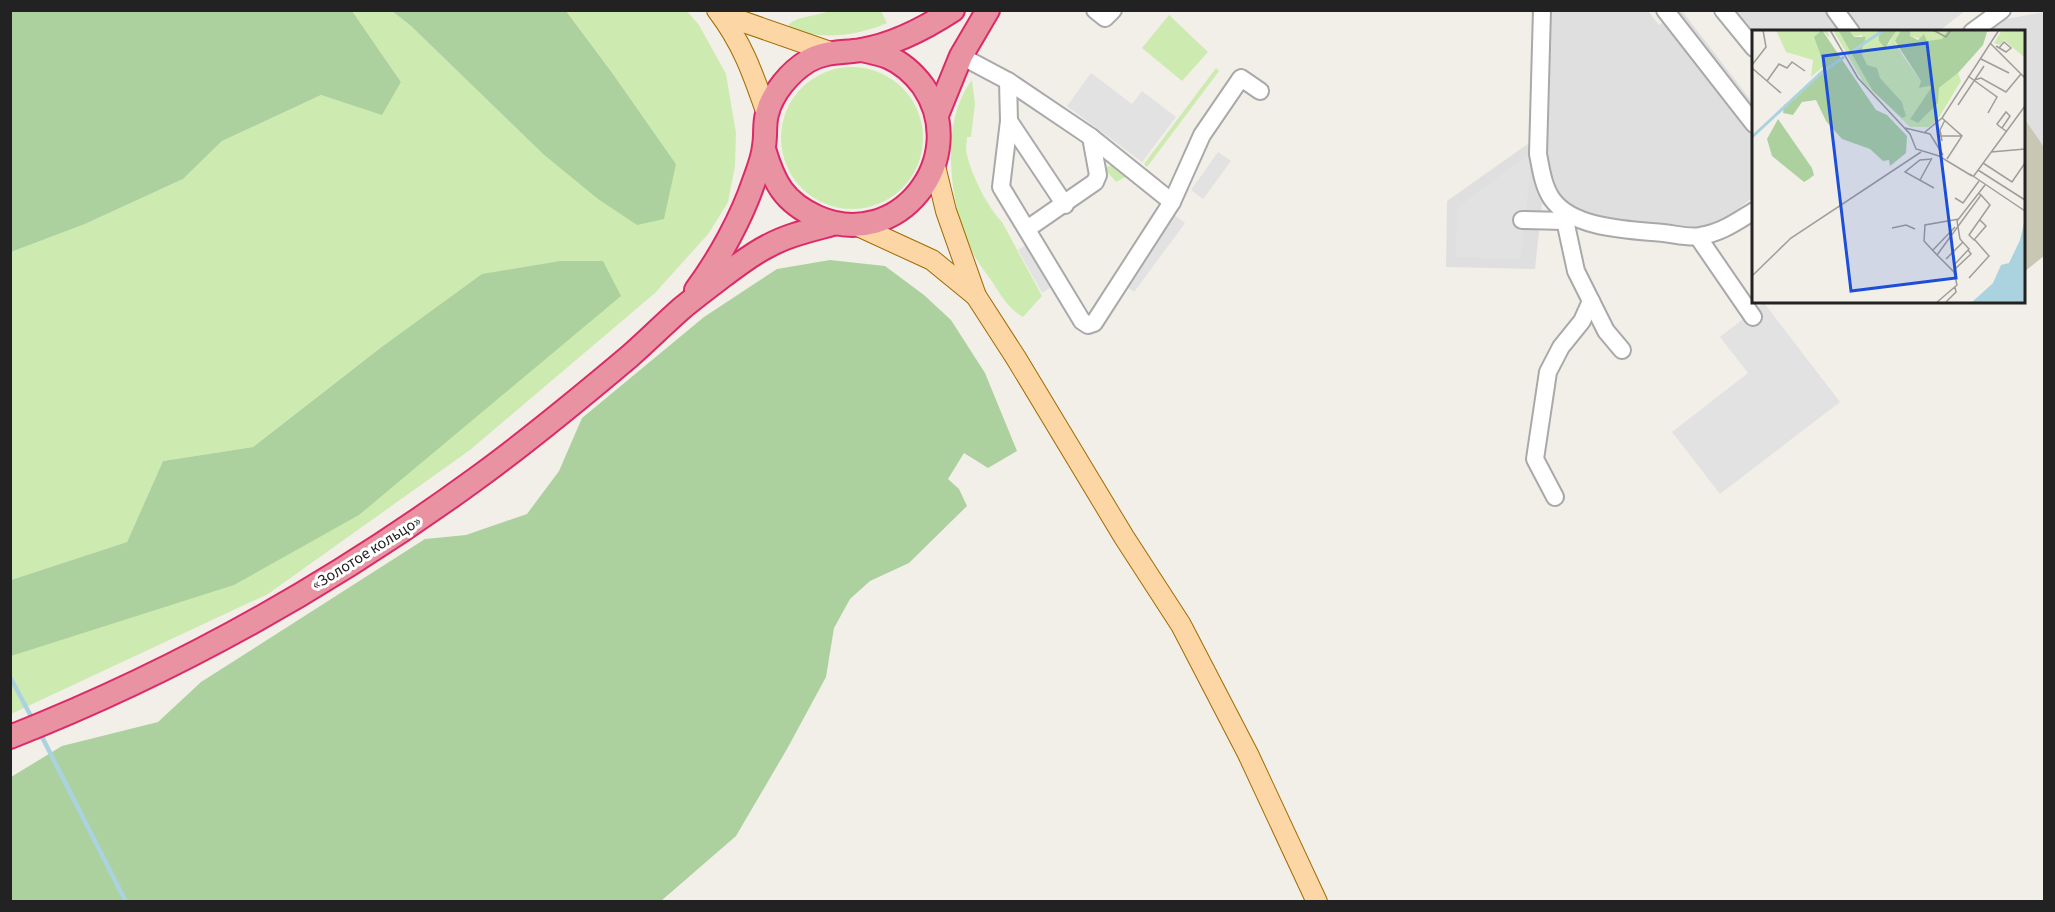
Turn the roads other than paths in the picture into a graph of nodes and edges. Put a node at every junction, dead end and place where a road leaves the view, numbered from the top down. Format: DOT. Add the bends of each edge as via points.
graph roads {
  1 [pos="717,10"];
  2 [pos="726,10"];
  3 [pos="953,10"];
  4 [pos="1542,10"];
  5 [pos="1665,10"];
  6 [pos="1723,10"];
  7 [pos="1835,10"];
  8 [pos="2002,10"];
  9 [pos="988,12"];
  10 [pos="1850,30"];
  11 [pos="1975,30"];
  12 [pos="1752,46"];
  13 [pos="862,50"];
  14 [pos="830,52"];
  15 [pos="962,56"];
  16 [pos="1008,81"];
  17 [pos="1260,91"];
  18 [pos="767,114"];
  19 [pos="937,115"];
  20 [pos="1752,121"];
  21 [pos="1008,122"];
  22 [pos="1091,137"];
  23 [pos="764,149"];
  24 [pos="935,166"];
  25 [pos="1172,202"];
  26 [pos="1065,205"];
  27 [pos="1752,212"];
  28 [pos="1564,216"];
  29 [pos="1522,220"];
  30 [pos="833,224"];
  31 [pos="858,226"];
  32 [pos="1027,229"];
  33 [pos="1698,237"];
  34 [pos="976,296"];
  35 [pos="1591,301"];
  36 [pos="682,308"];
  37 [pos="1753,316"];
  38 [pos="1622,350"];
  39 [pos="1555,497"];
  40 [pos="28,730"];
  41 [pos="1317,902"];
  1 -- 18 [label="main road" via="734,32 750,65"];
  2 -- 14 [label="main road" via="741,21"];
  3 -- 13 [label="highway, «Золотое кольцо»" via="931,25"];
  4 -- 28 [label="street" via="1538,154 1551,198"];
  5 -- 20 [label="street"];
  6 -- 12 [label="street"];
  7 -- 10 [label="street"];
  8 -- 11 [label="street"];
  9 -- 15 [label="highway, «Золотое кольцо»"];
  13 -- 14 [label="highway, «Золотое кольцо»"];
  13 -- 19 [label="highway, «Золотое кольцо»" via="904,66 930,97"];
  14 -- 18 [label="highway, «Золотое кольцо»" via="790,74"];
  15 -- 16 [label="street"];
  15 -- 19 [label="highway, «Золотое кольцо»"];
  16 -- 21 [label="street"];
  16 -- 22 [label="street"];
  17 -- 25 [label="street" via="1241,78 1202,135"];
  18 -- 23 [label="highway, «Золотое кольцо»"];
  19 -- 24 [label="highway, «Золотое кольцо»" via="939,141"];
  21 -- 26 [label="street"];
  21 -- 32 [label="street" via="1001,187"];
  22 -- 25 [label="street"];
  22 -- 26 [label="street" via="1097,179"];
  23 -- 30 [label="highway, «Золотое кольцо»" via="772,175 784,194 800,209"];
  23 -- 36 [label="highway, «Золотое кольцо»" via="740,217 707,275"];
  24 -- 31 [label="highway, «Золотое кольцо»" via="922,190 903,208"];
  24 -- 34 [label="main road" via="946,211"];
  25 -- 32 [label="street" via="1094,323 1089,325 1082,321"];
  26 -- 32 [label="street"];
  27 -- 33 [label="street" via="1727,228"];
  28 -- 29 [label="street"];
  28 -- 33 [label="street" via="1612,228"];
  28 -- 35 [label="street" via="1576,271"];
  30 -- 31 [label="highway, «Золотое кольцо»"];
  30 -- 36 [label="highway, «Золотое кольцо»" via="768,246"];
  31 -- 34 [label="main road" via="932,260"];
  33 -- 37 [label="street"];
  34 -- 41 [label="main road" via="1181,625 1248,754"];
  35 -- 38 [label="street" via="1606,331"];
  35 -- 39 [label="street" via="1548,372 1535,459"];
  36 -- 40 [label="highway, «Золотое кольцо»" via="547,425 400,532 231,635"];
}
